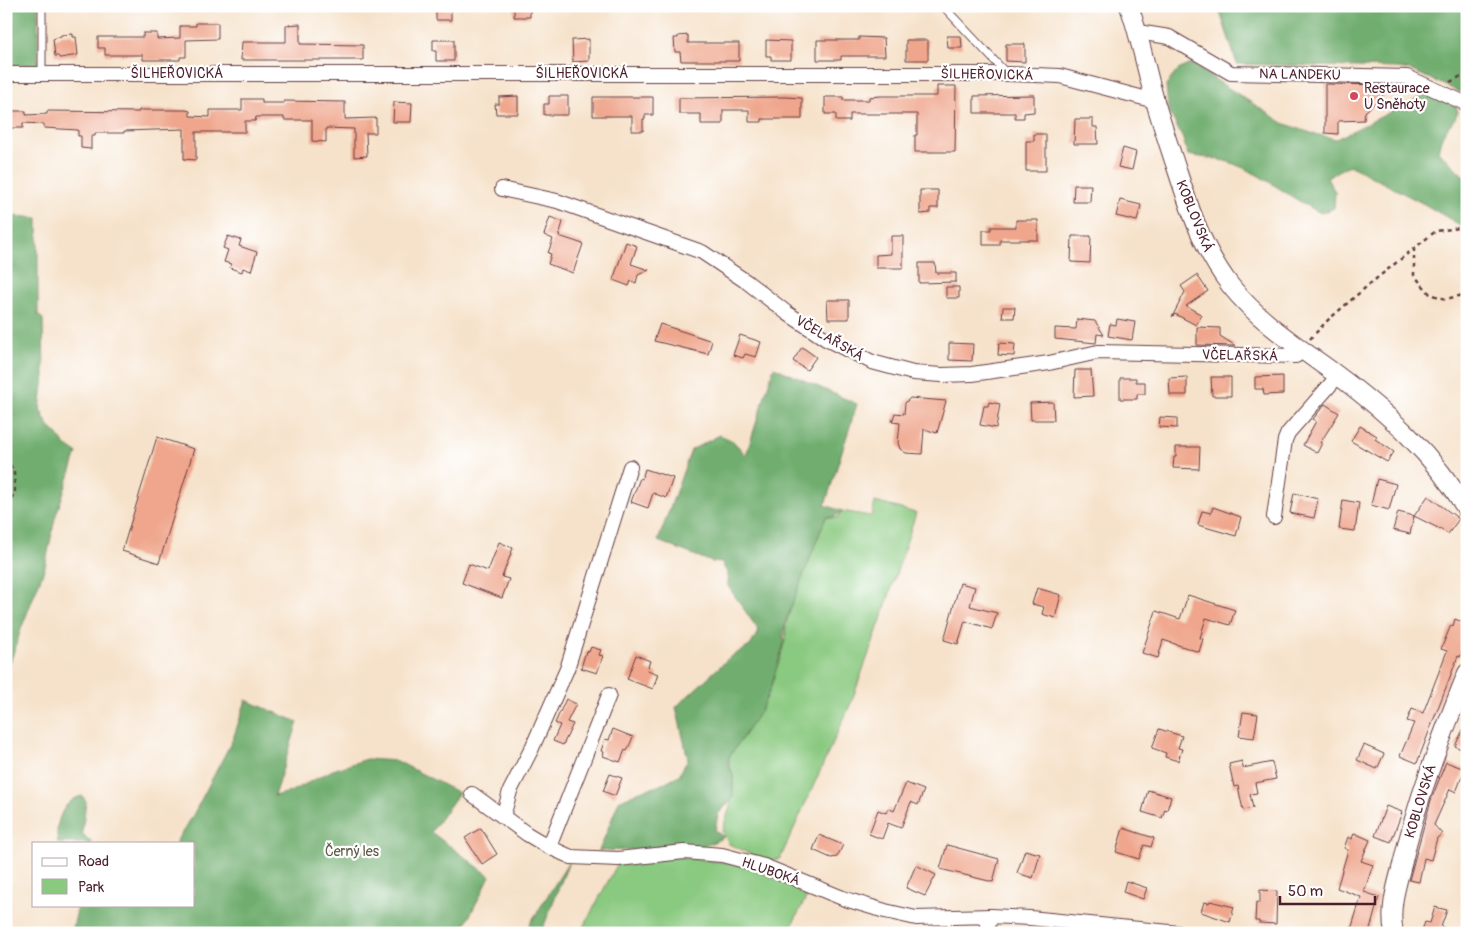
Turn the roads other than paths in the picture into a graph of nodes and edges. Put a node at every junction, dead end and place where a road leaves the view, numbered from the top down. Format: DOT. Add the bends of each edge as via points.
graph roads {
  1 [pos="42,6"];
  2 [pos="942,6"];
  3 [pos="1129,6"];
  4 [pos="1138,32"];
  5 [pos="42,73"];
  6 [pos="6,74"];
  7 [pos="1008,74"];
  8 [pos="1155,101"];
  9 [pos="1467,104"];
  10 [pos="502,189"];
  11 [pos="1302,349"];
  12 [pos="1338,376"];
  13 [pos="630,467"];
  14 [pos="1467,510"];
  15 [pos="1274,517"];
  16 [pos="1467,673"];
  17 [pos="609,695"];
  18 [pos="472,794"];
  19 [pos="503,817"];
  20 [pos="549,846"];
  21 [pos="991,916"];
  22 [pos="986,933"];
  23 [pos="1179,933"];
  24 [pos="1394,933"];
  1 -- 5 [label="lane"];
  2 -- 7 [label="lane"];
  3 -- 4 [label="street, KOBLOVSKÁ"];
  4 -- 8 [label="street, KOBLOVSKÁ"];
  4 -- 9 [label="street, NA LANDEKU" via="1170,37 1231,73 1408,77"];
  5 -- 6 [label="street, ŠILHEŘOVICKÁ"];
  5 -- 7 [label="street, ŠILHEŘOVICKÁ"];
  7 -- 8 [label="street, ŠILHEŘOVICKÁ" via="1060,76"];
  8 -- 11 [label="street, KOBLOVSKÁ" via="1190,213 1206,249 1241,297"];
  10 -- 11 [label="street, VČELAŘSKÁ" via="557,201 702,252 826,339 872,362 912,373 972,374 1098,352 1296,356"];
  11 -- 12 [label="street, KOBLOVSKÁ"];
  12 -- 14 [label="street, KOBLOVSKÁ" via="1414,440"];
  12 -- 15 [label="street" via="1288,432"];
  13 -- 19 [label="street" via="567,669 510,791"];
  16 -- 24 [label="street, KOBLOVSKÁ" via="1415,814 1394,896"];
  17 -- 20 [label="street"];
  18 -- 19 [label="street, HLUBOKÁ"];
  19 -- 20 [label="street, HLUBOKÁ"];
  20 -- 21 [label="street, HLUBOKÁ" via="571,857 618,859 684,852 722,855 764,866 884,911 916,918"];
  21 -- 22 [label="street"];
  21 -- 23 [label="street, HLUBOKÁ"];
}
